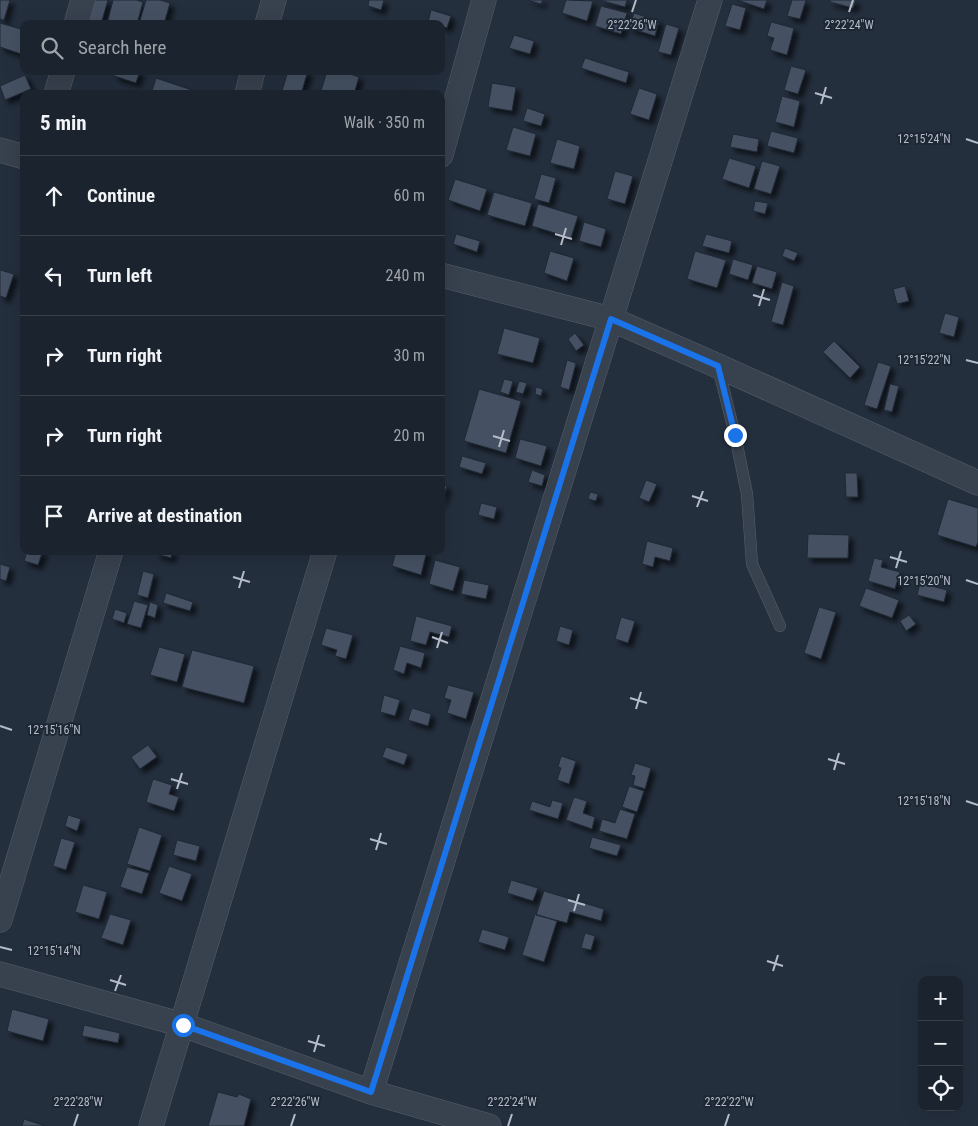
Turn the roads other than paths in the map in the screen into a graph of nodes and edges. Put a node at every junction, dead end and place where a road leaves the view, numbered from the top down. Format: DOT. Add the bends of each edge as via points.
graph roads {
  1 [pos="83,0"];
  2 [pos="274,0"];
  3 [pos="484,0"];
  4 [pos="710,0"];
  5 [pos="77,20"];
  6 [pos="268,20"];
  7 [pos="61,75"];
  8 [pos="253,75"];
  9 [pos="57,90"];
  10 [pos="248,90"];
  11 [pos="445,141"];
  12 [pos="0,150"];
  13 [pos="20,156"];
  14 [pos="445,276"];
  15 [pos="611,319"];
  16 [pos="718,366"];
  17 [pos="978,483"];
  18 [pos="110,555"];
  19 [pos="324,555"];
  20 [pos="780,626"];
  21 [pos="0,920"];
  22 [pos="0,974"];
  23 [pos="183,1025"];
  24 [pos="371,1092"];
  25 [pos="151,1126"];
  26 [pos="489,1126"];
  1 -- 5 [label="street"];
  2 -- 6 [label="street"];
  3 -- 11 [label="street"];
  4 -- 15 [label="street"];
  7 -- 9 [label="street"];
  8 -- 10 [label="street"];
  12 -- 13 [label="street"];
  14 -- 15 [label="street"];
  15 -- 16 [label="street"];
  15 -- 24 [label="street"];
  16 -- 17 [label="street"];
  16 -- 20 [label="lane" via="747,494 752,564"];
  18 -- 21 [label="street"];
  19 -- 23 [label="street"];
  22 -- 23 [label="street"];
  23 -- 24 [label="street"];
  23 -- 25 [label="street"];
  24 -- 26 [label="street"];
}
